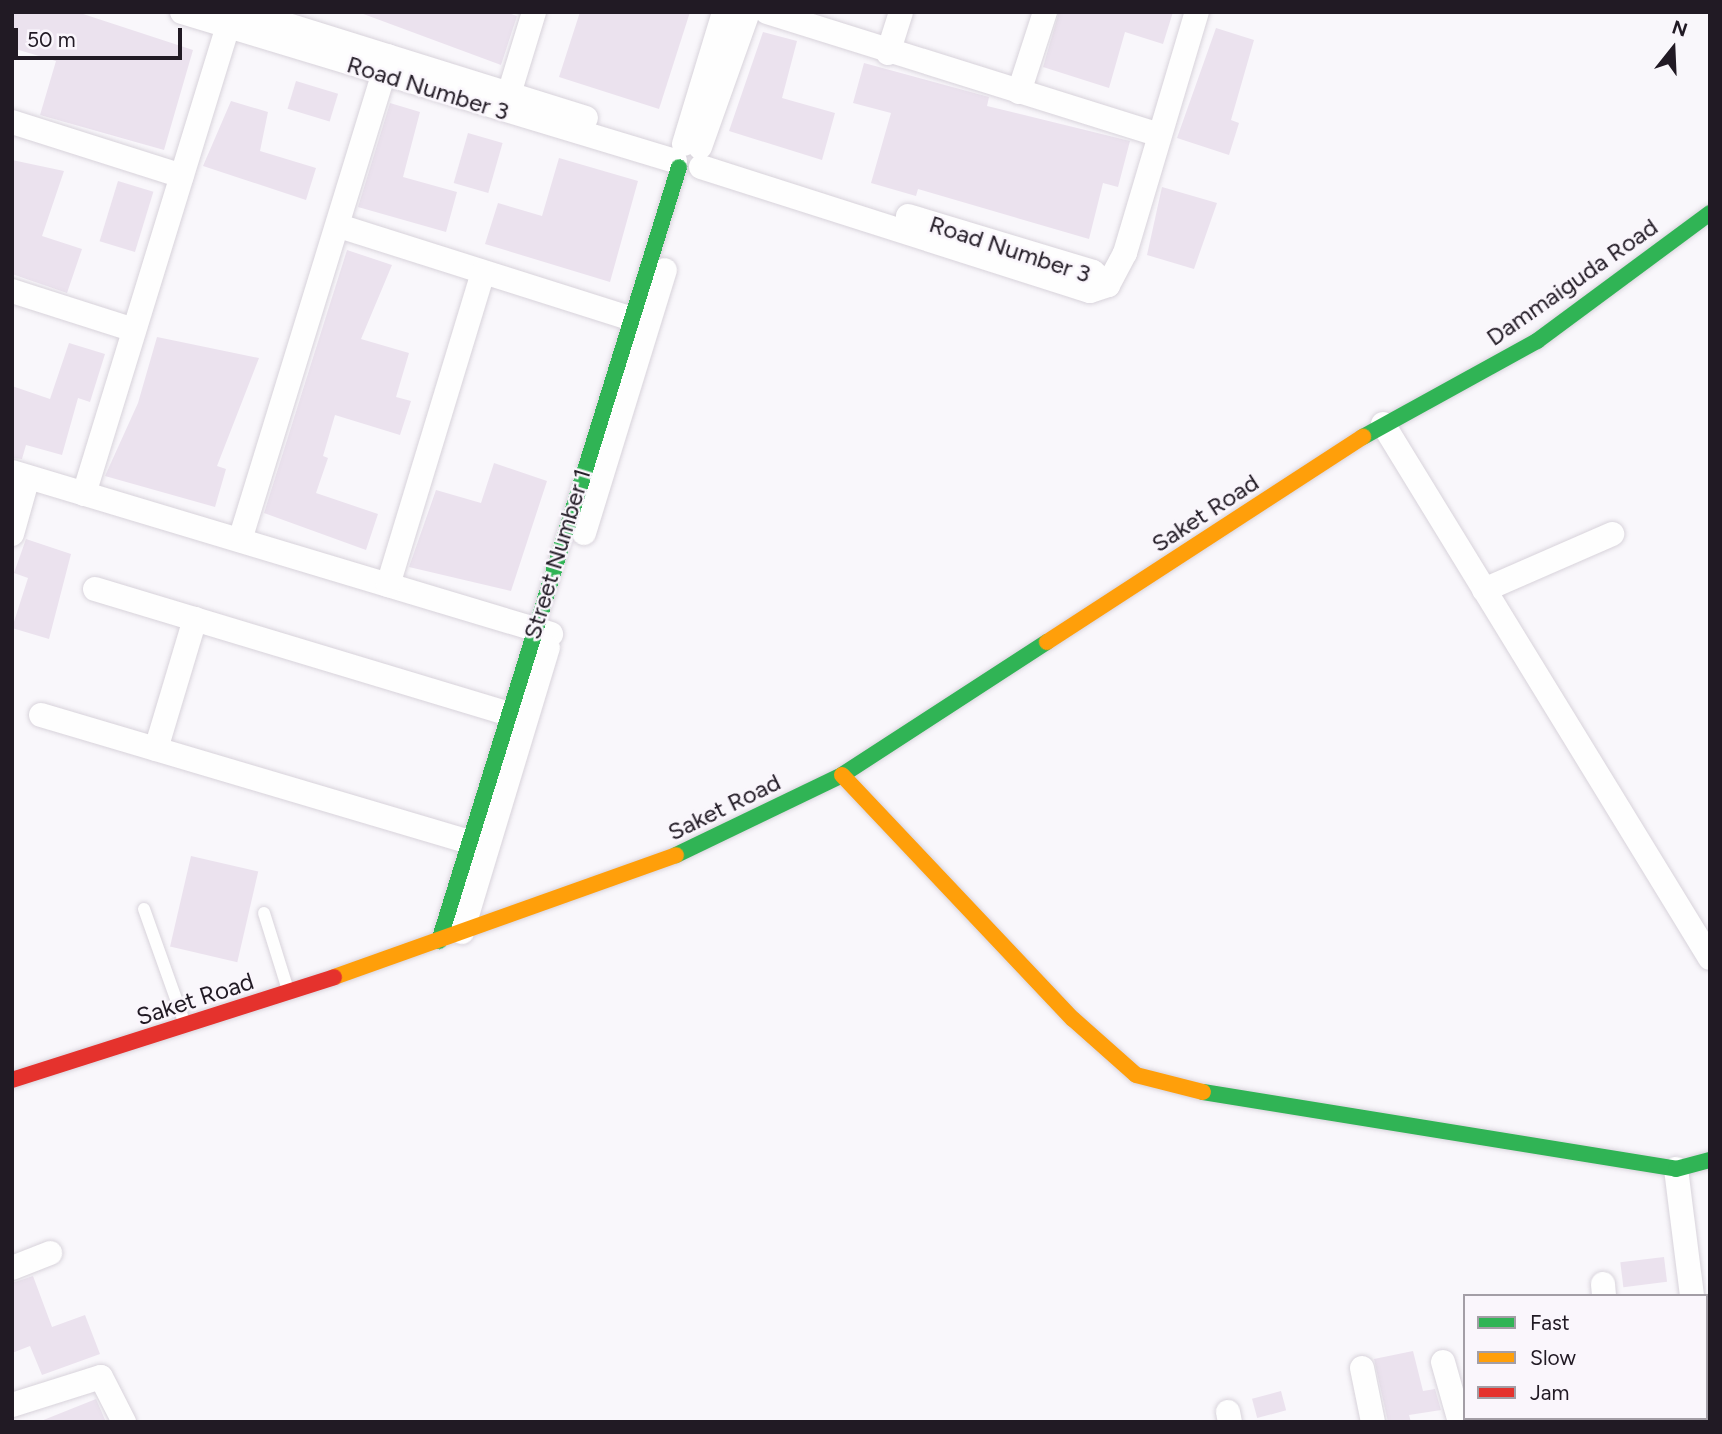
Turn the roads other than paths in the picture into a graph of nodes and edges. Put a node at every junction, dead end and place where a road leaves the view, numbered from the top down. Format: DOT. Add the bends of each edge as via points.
graph roads {
  1 [pos="182,12"];
  2 [pos="534,12"];
  3 [pos="724,12"];
  4 [pos="748,12"];
  5 [pos="767,12"];
  6 [pos="901,12"];
  7 [pos="1045,12"];
  8 [pos="1197,12"];
  9 [pos="235,17"];
  10 [pos="888,53"];
  11 [pos="386,66"];
  12 [pos="1019,92"];
  13 [pos="509,94"];
  14 [pos="12,122"];
  15 [pos="1159,135"];
  16 [pos="689,157"];
  17 [pos="183,176"];
  18 [pos="1710,213"];
  19 [pos="338,226"];
  20 [pos="484,272"];
  21 [pos="12,291"];
  22 [pos="629,318"];
  23 [pos="134,330"];
  24 [pos="1383,424"];
  25 [pos="20,474"];
  26 [pos="84,494"];
  27 [pos="12,534"];
  28 [pos="1612,534"];
  29 [pos="240,540"];
  30 [pos="388,585"];
  31 [pos="95,589"];
  32 [pos="1485,590"];
  33 [pos="195,620"];
  34 [pos="543,632"];
  35 [pos="508,714"];
  36 [pos="41,715"];
  37 [pos="156,749"];
  38 [pos="842,775"];
  39 [pos="478,845"];
  40 [pos="144,909"];
  41 [pos="264,913"];
  42 [pos="462,932"];
  43 [pos="439,941"];
  44 [pos="1710,958"];
  45 [pos="289,993"];
  46 [pos="185,1027"];
  47 [pos="12,1080"];
  48 [pos="1710,1160"];
  49 [pos="1676,1169"];
  50 [pos="50,1254"];
  51 [pos="12,1268"];
  52 [pos="1692,1294"];
  53 [pos="1443,1362"];
  54 [pos="1362,1368"];
  55 [pos="12,1405"];
  56 [pos="124,1422"];
  57 [pos="1373,1422"];
  58 [pos="1460,1422"];
  1 -- 9 [label="street, Road Number 3"];
  2 -- 13 [label="street"];
  3 -- 16 [label="street, Street Number 1"];
  4 -- 16 [label="street, Street Number 1"];
  5 -- 10 [label="street"];
  6 -- 10 [label="street"];
  7 -- 12 [label="street"];
  8 -- 15 [label="street"];
  9 -- 11 [label="street, Road Number 3"];
  9 -- 17 [label="street"];
  10 -- 12 [label="street"];
  11 -- 13 [label="street, Road Number 3"];
  11 -- 16 [label="street, Road Number 3"];
  11 -- 19 [label="street"];
  12 -- 15 [label="street"];
  13 -- 16 [label="street, Road Number 3"];
  14 -- 17 [label="street"];
  15 -- 16 [label="street, Road Number 3" via="1125,253 1108,285 1093,272"];
  16 -- 22 [label="street, Street Number 1"];
  16 -- 34 [label="street, Street Number 1"];
  17 -- 23 [label="street"];
  18 -- 24 [label="street, Dammaiguda Road" via="1537,341"];
  19 -- 20 [label="street"];
  19 -- 29 [label="street"];
  20 -- 22 [label="street"];
  20 -- 30 [label="street"];
  21 -- 23 [label="street"];
  22 -- 34 [label="street, Street Number 1"];
  23 -- 26 [label="street"];
  24 -- 32 [label="street"];
  24 -- 38 [label="street, Saket Road"];
  25 -- 26 [label="street"];
  25 -- 27 [label="street"];
  26 -- 29 [label="street"];
  28 -- 32 [label="street"];
  29 -- 30 [label="street"];
  30 -- 34 [label="street"];
  31 -- 33 [label="street"];
  32 -- 44 [label="street"];
  33 -- 35 [label="street"];
  33 -- 37 [label="street"];
  34 -- 35 [label="street, Street Number 1"];
  34 -- 39 [label="street, Street Number 1"];
  35 -- 39 [label="street, Street Number 1"];
  36 -- 37 [label="street"];
  37 -- 39 [label="street"];
  38 -- 42 [label="street, Saket Road" via="654,866"];
  38 -- 49 [label="street" via="1073,1019 1136,1075 1228,1098"];
  39 -- 42 [label="street, Street Number 1"];
  39 -- 43 [label="street, Street Number 1"];
  40 -- 46 [label="lane"];
  41 -- 45 [label="lane"];
  42 -- 43 [label="street, Saket Road"];
  43 -- 45 [label="street, Saket Road"];
  45 -- 46 [label="street, Saket Road"];
  46 -- 47 [label="street, Saket Road"];
  48 -- 49 [label="street"];
  49 -- 52 [label="street"];
  50 -- 51 [label="street"];
  53 -- 58 [label="street"];
  54 -- 57 [label="street"];
  55 -- 56 [label="street" via="100,1377"];
}
